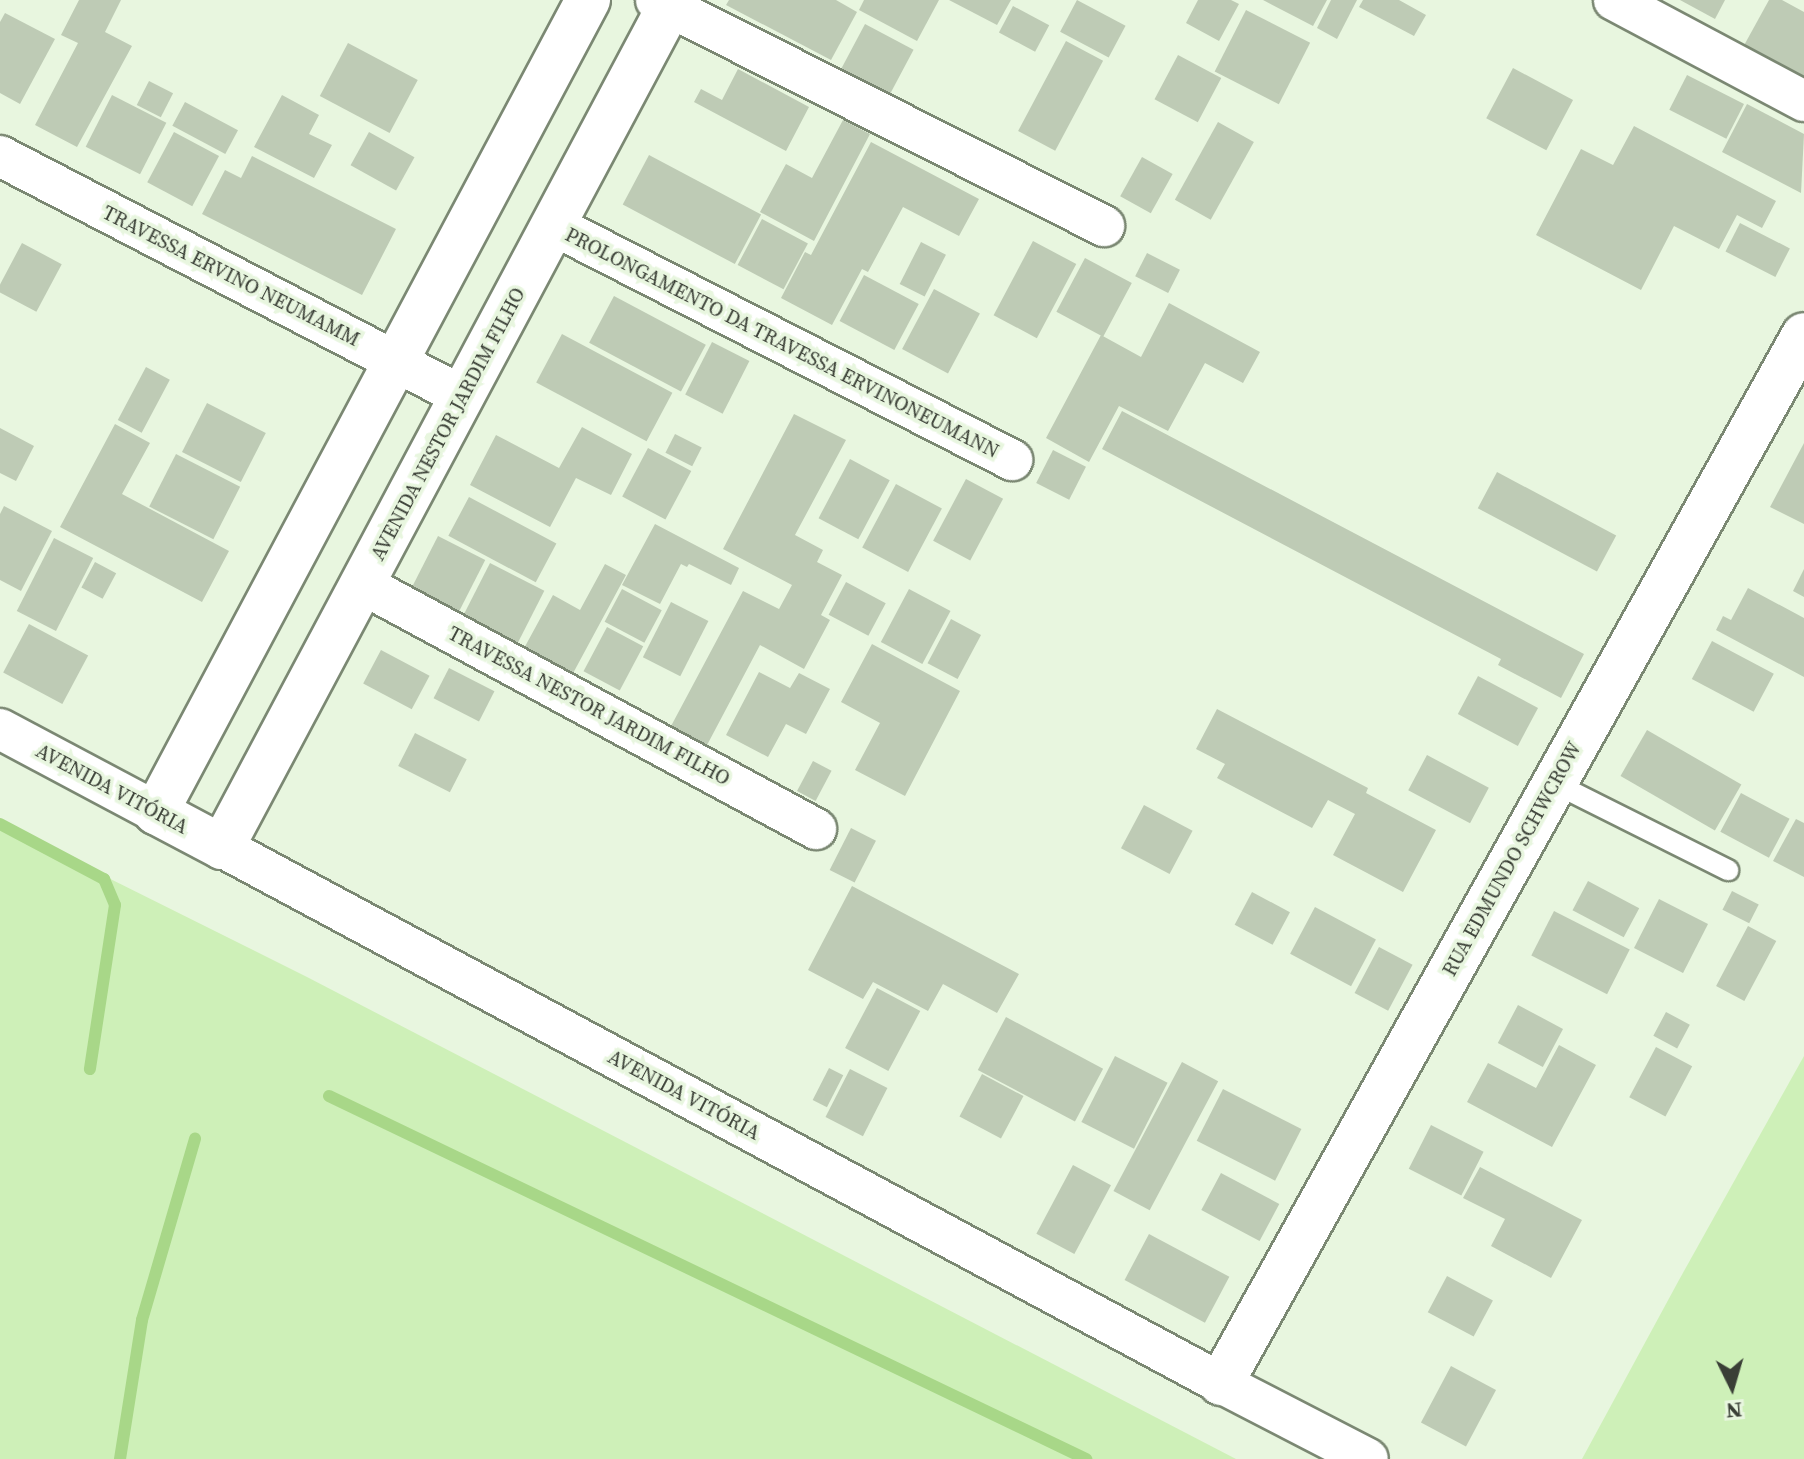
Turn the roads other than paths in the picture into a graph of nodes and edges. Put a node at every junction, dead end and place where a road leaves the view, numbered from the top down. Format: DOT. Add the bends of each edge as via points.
graph roads {
  1 [pos="588,0"];
  2 [pos="1614,0"];
  3 [pos="666,2"];
  4 [pos="1804,101"];
  5 [pos="0,156"];
  6 [pos="553,225"];
  7 [pos="1104,226"];
  8 [pos="1804,335"];
  9 [pos="396,361"];
  10 [pos="462,396"];
  11 [pos="1012,460"];
  12 [pos="362,584"];
  13 [pos="0,729"];
  14 [pos="1554,783"];
  15 [pos="156,812"];
  16 [pos="816,829"];
  17 [pos="222,847"];
  18 [pos="1728,870"];
  19 [pos="1221,1383"];
  20 [pos="1368,1459"];
  1 -- 9 [label="main road"];
  2 -- 4 [label="street"];
  3 -- 6 [label="main road, AVENIDA NESTOR JARDIM FILHO"];
  3 -- 7 [label="street"];
  5 -- 9 [label="street, TRAVESSA ERVINO NEUMAMM"];
  6 -- 10 [label="main road, AVENIDA NESTOR JARDIM FILHO"];
  6 -- 11 [label="street, PROLONGAMENTO DA TRAVESSA ERVINONEUMANN"];
  8 -- 14 [label="main road, RUA EDMUNDO SCHWCROW"];
  9 -- 10 [label="street, TRAVESSA ERVINO NEUMAMM"];
  9 -- 15 [label="main road"];
  10 -- 12 [label="main road, AVENIDA NESTOR JARDIM FILHO"];
  12 -- 16 [label="street, TRAVESSA NESTOR JARDIM FILHO"];
  12 -- 17 [label="main road, AVENIDA NESTOR JARDIM FILHO"];
  13 -- 15 [label="street, AVENIDA VITÓRIA"];
  14 -- 18 [label="lane"];
  14 -- 19 [label="main road, RUA EDMUNDO SCHWCROW"];
  15 -- 17 [label="main road, AVENIDA VITÓRIA"];
  17 -- 19 [label="street, AVENIDA VITÓRIA"];
  19 -- 20 [label="street, AVENIDA VITÓRIA"];
}
